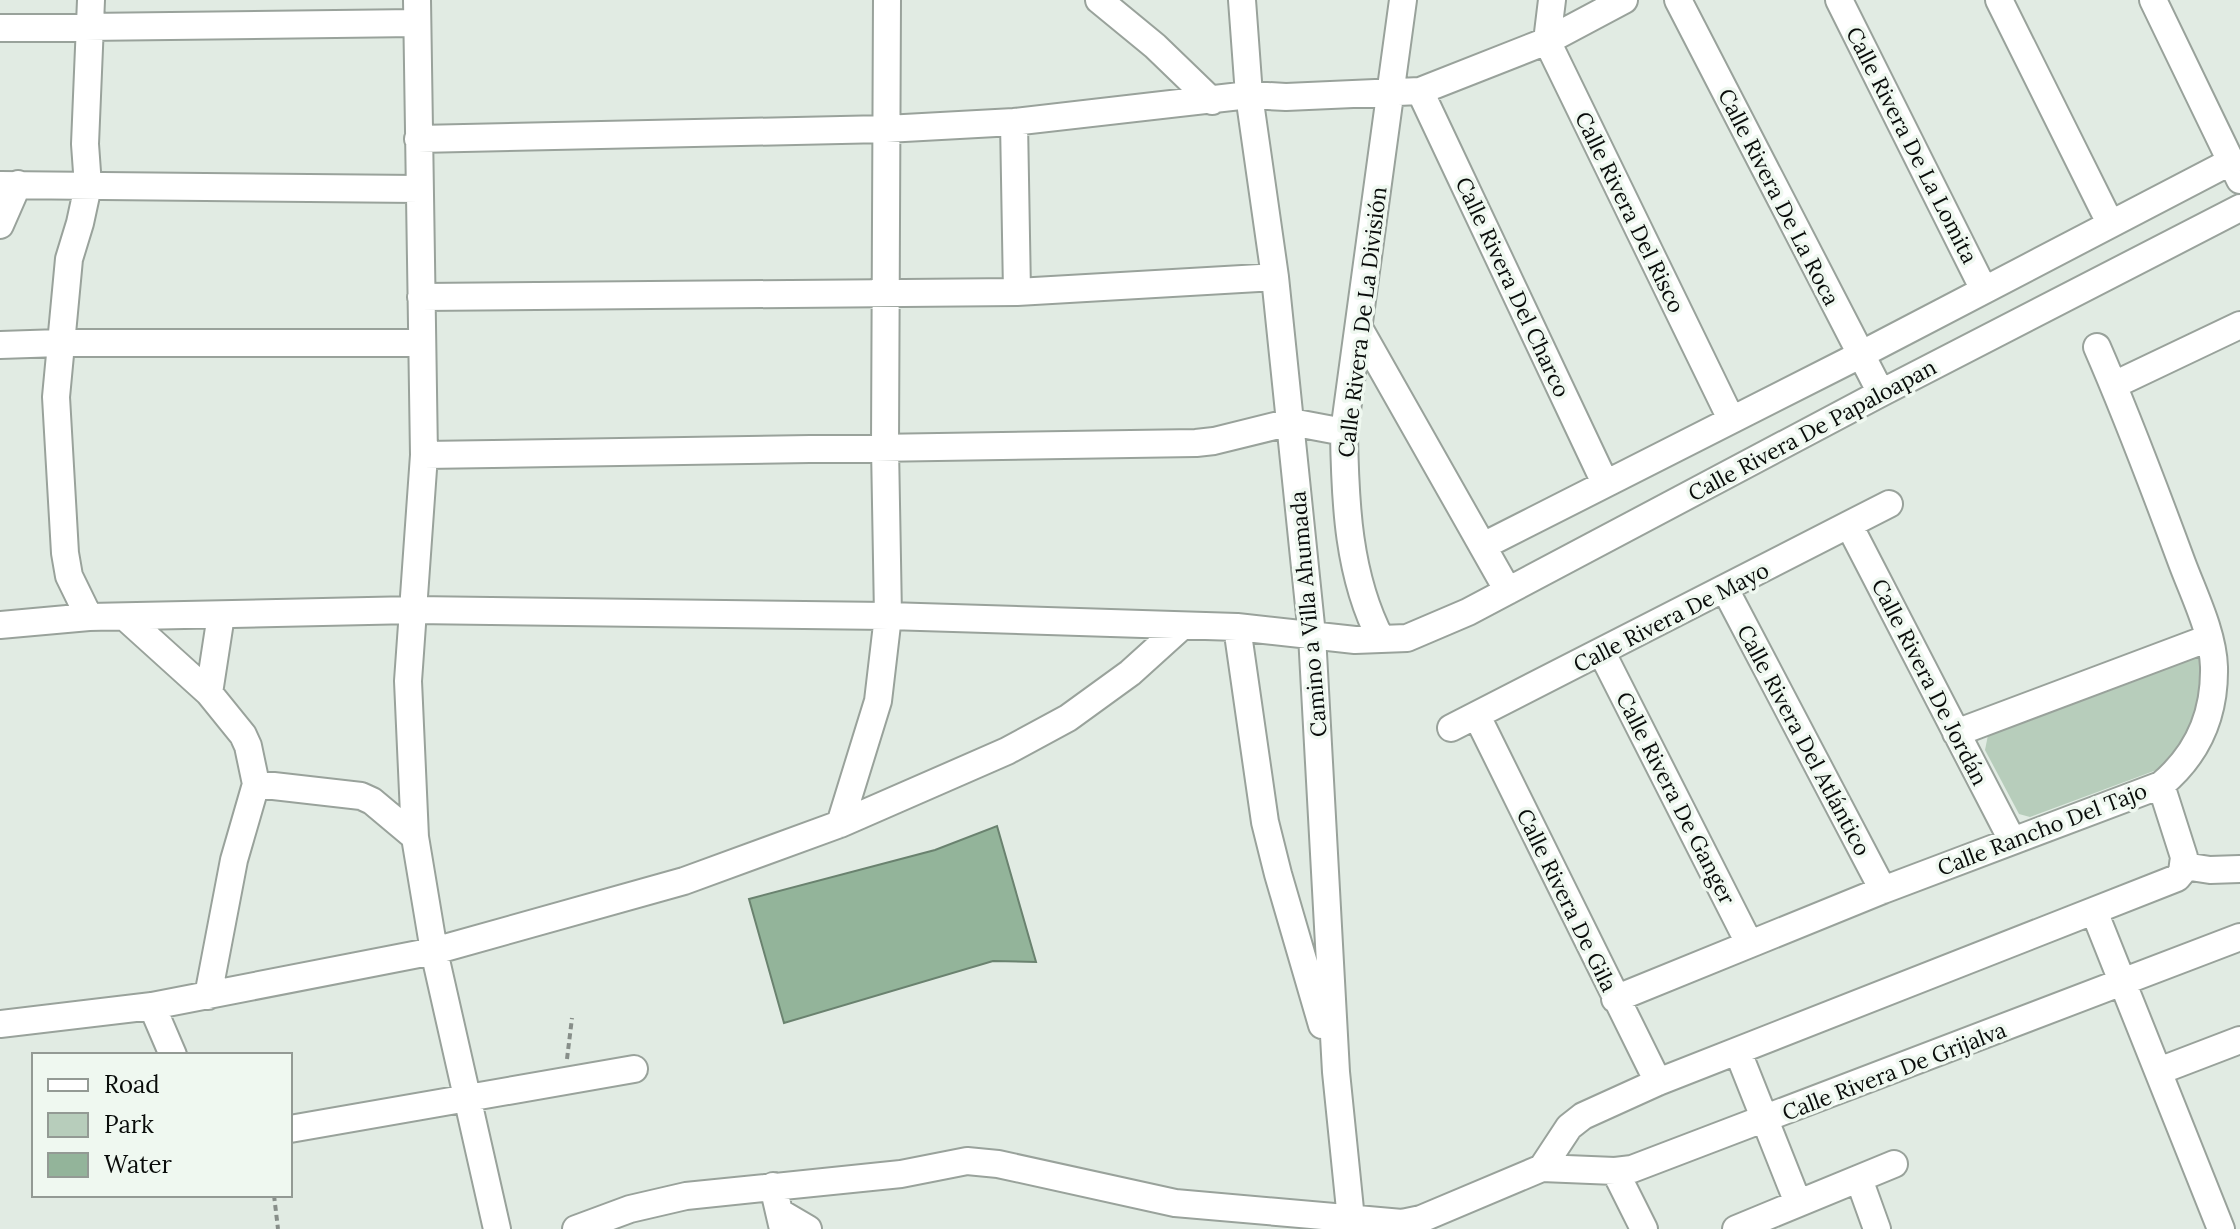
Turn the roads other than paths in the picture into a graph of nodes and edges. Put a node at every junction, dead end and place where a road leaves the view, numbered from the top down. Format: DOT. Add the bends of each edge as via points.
graph roads {
  1 [pos="91,0"];
  2 [pos="887,0"];
  3 [pos="1099,0"];
  4 [pos="1242,0"];
  5 [pos="1403,0"];
  6 [pos="1552,0"];
  7 [pos="1624,0"];
  8 [pos="1678,0"];
  9 [pos="1839,0"];
  10 [pos="1999,0"];
  11 [pos="2153,0"];
  12 [pos="417,12"];
  13 [pos="90,27"];
  14 [pos="0,28"];
  15 [pos="1547,41"];
  16 [pos="1420,91"];
  17 [pos="1390,92"];
  18 [pos="1249,95"];
  19 [pos="1212,101"];
  20 [pos="1014,122"];
  21 [pos="886,129"];
  22 [pos="418,139"];
  23 [pos="2235,171"];
  24 [pos="9,184"];
  25 [pos="88,186"];
  26 [pos="419,189"];
  27 [pos="2240,208"];
  28 [pos="2110,223"];
  29 [pos="0,225"];
  30 [pos="1275,277"];
  31 [pos="1984,290"];
  32 [pos="1017,292"];
  33 [pos="886,294"];
  34 [pos="421,297"];
  35 [pos="2240,325"];
  36 [pos="1359,328"];
  37 [pos="60,343"];
  38 [pos="421,343"];
  39 [pos="0,345"];
  40 [pos="2097,347"];
  41 [pos="1860,355"];
  42 [pos="2114,385"];
  43 [pos="1881,393"];
  44 [pos="1731,419"];
  45 [pos="1291,422"];
  46 [pos="1344,432"];
  47 [pos="885,447"];
  48 [pos="424,455"];
  49 [pos="1605,483"];
  50 [pos="1889,504"];
  51 [pos="1849,525"];
  52 [pos="1483,546"];
  53 [pos="1725,589"];
  54 [pos="1508,591"];
  55 [pos="414,610"];
  56 [pos="221,615"];
  57 [pos="888,616"];
  58 [pos="89,617"];
  59 [pos="125,617"];
  60 [pos="0,625"];
  61 [pos="1182,626"];
  62 [pos="1237,627"];
  63 [pos="1312,635"];
  64 [pos="2209,638"];
  65 [pos="1381,639"];
  66 [pos="1602,653"];
  67 [pos="209,693"];
  68 [pos="1477,716"];
  69 [pos="1451,728"];
  70 [pos="1956,733"];
  71 [pos="256,784"];
  72 [pos="2161,785"];
  73 [pos="840,824"];
  74 [pos="415,837"];
  75 [pos="2012,840"];
  76 [pos="2184,866"];
  77 [pos="2240,869"];
  78 [pos="1883,890"];
  79 [pos="2094,911"];
  80 [pos="2240,937"];
  81 [pos="1749,943"];
  82 [pos="434,951"];
  83 [pos="2122,983"];
  84 [pos="208,996"];
  85 [pos="1615,999"];
  86 [pos="152,1006"];
  87 [pos="0,1024"];
  88 [pos="2240,1040"];
  89 [pos="1738,1052"];
  90 [pos="172,1053"];
  91 [pos="634,1069"];
  92 [pos="2159,1071"];
  93 [pos="1336,1072"];
  94 [pos="1658,1082"];
  95 [pos="467,1097"];
  96 [pos="1764,1121"];
  97 [pos="292,1129"];
  98 [pos="1894,1164"];
  99 [pos="1542,1168"];
  100 [pos="1615,1171"];
  101 [pos="1859,1179"];
  102 [pos="773,1186"];
  103 [pos="1798,1203"];
  104 [pos="1299,1212"];
  105 [pos="781,1221"];
  106 [pos="1352,1224"];
  107 [pos="497,1229"];
  108 [pos="576,1229"];
  109 [pos="808,1229"];
  110 [pos="1270,1229"];
  111 [pos="1644,1229"];
  112 [pos="1737,1229"];
  113 [pos="1877,1229"];
  114 [pos="2221,1229"];
  1 -- 13 [label="street"];
  2 -- 21 [label="street"];
  3 -- 19 [label="street"];
  4 -- 18 [label="street, Camino a Villa Ahumada"];
  5 -- 17 [label="street, Calle Rivera De La División"];
  6 -- 15 [label="street"];
  7 -- 15 [label="street"];
  8 -- 41 [label="street, Calle Rivera De La Roca"];
  9 -- 31 [label="street, Calle Rivera De La Lomita"];
  10 -- 28 [label="street"];
  11 -- 23 [label="street"];
  12 -- 13 [label="street"];
  12 -- 22 [label="street"];
  13 -- 14 [label="street"];
  13 -- 25 [label="street"];
  15 -- 16 [label="street"];
  15 -- 44 [label="street, Calle Rivera Del Risco"];
  16 -- 17 [label="street"];
  16 -- 49 [label="street, Calle Rivera Del Charco"];
  17 -- 18 [label="street"];
  17 -- 36 [label="street, Calle Rivera De La División"];
  18 -- 19 [label="street"];
  18 -- 30 [label="street, Camino a Villa Ahumada"];
  19 -- 20 [label="street"];
  20 -- 21 [label="street"];
  20 -- 32 [label="street"];
  21 -- 22 [label="street"];
  21 -- 33 [label="street"];
  22 -- 26 [label="street"];
  23 -- 28 [label="street"];
  24 -- 25 [label="street"];
  24 -- 29 [label="street"];
  25 -- 26 [label="street"];
  25 -- 37 [label="street" via="69,259"];
  26 -- 34 [label="street"];
  27 -- 43 [label="street, Calle Rivera De Papaloapan"];
  28 -- 31 [label="street"];
  30 -- 32 [label="street"];
  30 -- 45 [label="street, Camino a Villa Ahumada"];
  31 -- 41 [label="street"];
  32 -- 33 [label="street"];
  33 -- 34 [label="street"];
  33 -- 47 [label="street"];
  34 -- 38 [label="street"];
  35 -- 42 [label="street"];
  36 -- 46 [label="street, Calle Rivera De La División"];
  36 -- 52 [label="street"];
  37 -- 38 [label="street"];
  37 -- 39 [label="street"];
  37 -- 58 [label="street" via="56,397 65,553 69,576"];
  38 -- 48 [label="street"];
  40 -- 42 [label="street, Calle Rancho Del Tajo"];
  41 -- 43 [label="street, Calle Rivera De La Roca"];
  41 -- 44 [label="street"];
  42 -- 64 [label="street, Calle Rancho Del Tajo"];
  43 -- 54 [label="street, Calle Rivera De Papaloapan"];
  44 -- 49 [label="street"];
  45 -- 46 [label="street"];
  45 -- 47 [label="street" via="1196,443"];
  45 -- 63 [label="street, Camino a Villa Ahumada"];
  46 -- 65 [label="street, Calle Rivera De La División" via="1358,578"];
  47 -- 48 [label="street"];
  47 -- 57 [label="street"];
  48 -- 55 [label="street"];
  49 -- 52 [label="street"];
  50 -- 51 [label="street, Calle Rivera De Mayo"];
  51 -- 53 [label="street, Calle Rivera De Mayo"];
  51 -- 70 [label="street, Calle Rivera De Jordán"];
  52 -- 54 [label="street"];
  53 -- 66 [label="street, Calle Rivera De Mayo"];
  53 -- 78 [label="street, Calle Rivera Del Atlántico"];
  54 -- 65 [label="street, Calle Rivera De Papaloapan" via="1442,625 1407,638"];
  55 -- 56 [label="street, Calle Rivera De Papaloapan"];
  55 -- 57 [label="street, Calle Rivera De Papaloapan"];
  55 -- 74 [label="street" via="408,681"];
  56 -- 59 [label="street, Calle Rivera De Papaloapan"];
  56 -- 67 [label="street"];
  57 -- 61 [label="street, Calle Rivera De Papaloapan"];
  57 -- 73 [label="street" via="878,701"];
  58 -- 59 [label="street, Calle Rivera De Papaloapan"];
  58 -- 60 [label="street, Calle Rivera De Papaloapan"];
  59 -- 67 [label="street"];
  61 -- 62 [label="street, Calle Rivera De Papaloapan"];
  61 -- 73 [label="street" via="1068,718 1007,751"];
  62 -- 63 [label="street, Calle Rivera De Papaloapan"];
  62 -- 93 [label="street" via="1265,822"];
  63 -- 65 [label="street, Calle Rivera De Papaloapan"];
  63 -- 93 [label="street, Camino a Villa Ahumada"];
  64 -- 70 [label="street"];
  64 -- 72 [label="street, Calle Rancho Del Tajo" via="2214,666 2204,729 2180,769"];
  66 -- 68 [label="street, Calle Rivera De Mayo"];
  66 -- 81 [label="street, Calle Rivera De Ganger"];
  67 -- 71 [label="street" via="243,735"];
  68 -- 69 [label="street, Calle Rivera De Mayo"];
  68 -- 85 [label="street, Calle Rivera De Gila"];
  70 -- 75 [label="street, Calle Rivera De Jordán"];
  71 -- 74 [label="street" via="361,796"];
  71 -- 84 [label="street" via="234,860"];
  72 -- 75 [label="street, Calle Rancho Del Tajo"];
  72 -- 76 [label="street"];
  73 -- 82 [label="street" via="684,881"];
  74 -- 82 [label="street"];
  75 -- 78 [label="street, Calle Rancho Del Tajo"];
  76 -- 77 [label="street"];
  76 -- 79 [label="street" via="2177,878"];
  78 -- 81 [label="street, Calle Rancho Del Tajo"];
  79 -- 83 [label="street"];
  79 -- 89 [label="street"];
  80 -- 83 [label="street, Calle Rivera De Grijalva"];
  81 -- 85 [label="street, Calle Rancho Del Tajo"];
  82 -- 84 [label="street"];
  82 -- 95 [label="street"];
  83 -- 92 [label="street"];
  83 -- 96 [label="street, Calle Rivera De Grijalva"];
  84 -- 86 [label="street"];
  85 -- 94 [label="street, Calle Rivera De Gila"];
  86 -- 87 [label="street"];
  86 -- 90 [label="street"];
  88 -- 92 [label="street"];
  89 -- 94 [label="street"];
  89 -- 96 [label="street"];
  91 -- 95 [label="street"];
  92 -- 114 [label="street"];
  93 -- 106 [label="street, Camino a Villa Ahumada"];
  94 -- 99 [label="street" via="1583,1116 1569,1127"];
  95 -- 97 [label="street"];
  95 -- 107 [label="street"];
  96 -- 100 [label="street, Calle Rivera De Grijalva"];
  96 -- 103 [label="street"];
  98 -- 101 [label="street"];
  99 -- 100 [label="street, Calle Rivera De Grijalva"];
  99 -- 106 [label="street" via="1421,1219"];
  100 -- 111 [label="street"];
  101 -- 103 [label="street"];
  101 -- 113 [label="street"];
  102 -- 104 [label="street" via="901,1174 967,1161 1175,1203"];
  102 -- 105 [label="street"];
  102 -- 108 [label="street" via="686,1196"];
  103 -- 112 [label="street"];
  104 -- 106 [label="street"];
  104 -- 110 [label="street"];
  105 -- 109 [label="street"];
}
